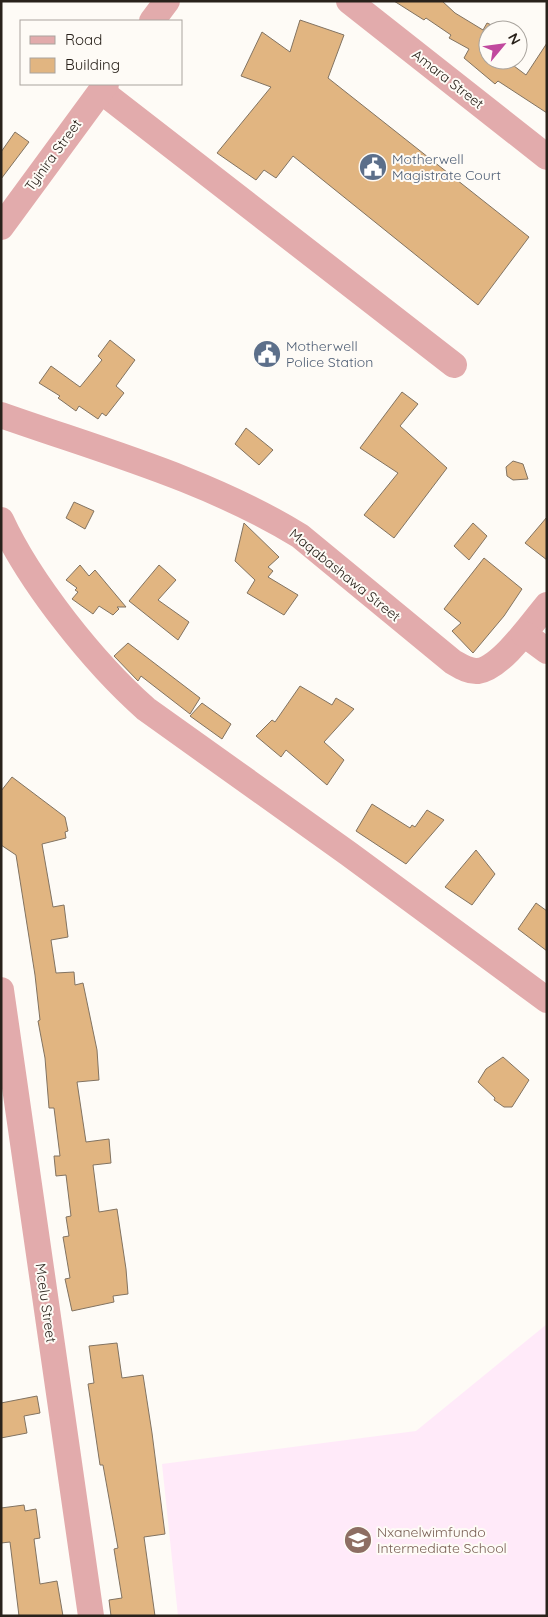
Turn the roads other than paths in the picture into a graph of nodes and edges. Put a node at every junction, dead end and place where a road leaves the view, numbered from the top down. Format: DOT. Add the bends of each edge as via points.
graph roads {
  1 [pos="167,1"];
  2 [pos="349,1"];
  3 [pos="153,20"];
  4 [pos="103,87"];
  5 [pos="547,157"];
  6 [pos="1,227"];
  7 [pos="454,364"];
  8 [pos="1,415"];
  9 [pos="1,520"];
  10 [pos="547,605"];
  11 [pos="524,634"];
  12 [pos="547,651"];
  13 [pos="1,990"];
  14 [pos="547,1000"];
  15 [pos="91,1616"];
  1 -- 3 [label="street"];
  2 -- 5 [label="street, Amara Street"];
  4 -- 6 [label="street, Tyinira Street"];
  4 -- 7 [label="street"];
  8 -- 11 [label="street, Maqabashawa Street" via="166,470 280,523 453,662 466,668 476,671 490,668"];
  9 -- 14 [label="street" via="42,589 113,678 146,709"];
  10 -- 11 [label="street, Maqabashawa Street"];
  11 -- 12 [label="street"];
  13 -- 15 [label="street, Mcelu Street"];
}
